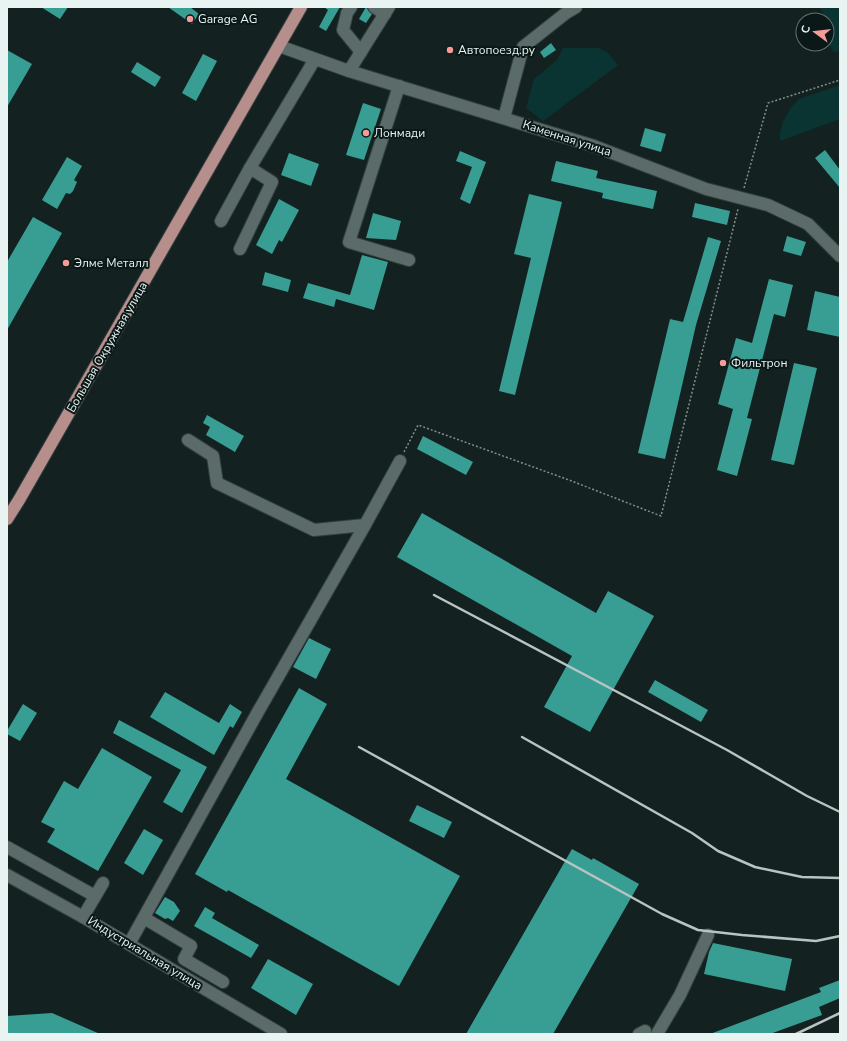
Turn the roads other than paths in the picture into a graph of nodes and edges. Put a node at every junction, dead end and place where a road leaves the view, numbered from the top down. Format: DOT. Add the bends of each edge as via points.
graph roads {
  1 [pos="301,7"];
  2 [pos="351,7"];
  3 [pos="374,7"];
  4 [pos="568,9"];
  5 [pos="387,11"];
  6 [pos="279,46"];
  7 [pos="361,52"];
  8 [pos="315,59"];
  9 [pos="349,71"];
  10 [pos="399,86"];
  11 [pos="504,118"];
  12 [pos="250,168"];
  13 [pos="221,221"];
  14 [pos="240,249"];
  15 [pos="840,256"];
  16 [pos="409,260"];
  17 [pos="188,440"];
  18 [pos="400,461"];
  19 [pos="7,519"];
  20 [pos="365,525"];
  21 [pos="7,847"];
  22 [pos="7,875"];
  23 [pos="103,883"];
  24 [pos="95,896"];
  25 [pos="83,917"];
  26 [pos="144,918"];
  27 [pos="708,935"];
  28 [pos="129,944"];
  29 [pos="223,982"];
  30 [pos="280,1034"];
  31 [pos="657,1034"];
  1 -- 6 [label="main road, Большая Окружная улица"];
  2 -- 7 [label="street" via="343,30"];
  3 -- 5 [label="street"];
  4 -- 11 [label="street" via="523,48"];
  5 -- 7 [label="street"];
  6 -- 8 [label="street, Каменная улица"];
  6 -- 19 [label="main road, Большая Окружная улица"];
  7 -- 9 [label="street"];
  8 -- 9 [label="street, Каменная улица"];
  8 -- 12 [label="street"];
  9 -- 10 [label="street, Каменная улица"];
  10 -- 11 [label="street, Каменная улица"];
  10 -- 16 [label="street" via="350,242"];
  11 -- 15 [label="street, Каменная улица" via="594,146 706,189 768,205 808,224"];
  12 -- 13 [label="street"];
  12 -- 14 [label="street" via="272,182"];
  17 -- 20 [label="street" via="213,456 216,483 314,530"];
  18 -- 20 [label="street"];
  20 -- 26 [label="street"];
  21 -- 24 [label="street"];
  22 -- 25 [label="street, Индустриальная улица"];
  23 -- 24 [label="street"];
  24 -- 25 [label="street"];
  25 -- 28 [label="street, Индустриальная улица"];
  26 -- 28 [label="street"];
  26 -- 29 [label="street" via="191,946 184,959"];
  27 -- 31 [label="street" via="680,995"];
  28 -- 30 [label="street, Индустриальная улица"];
}
